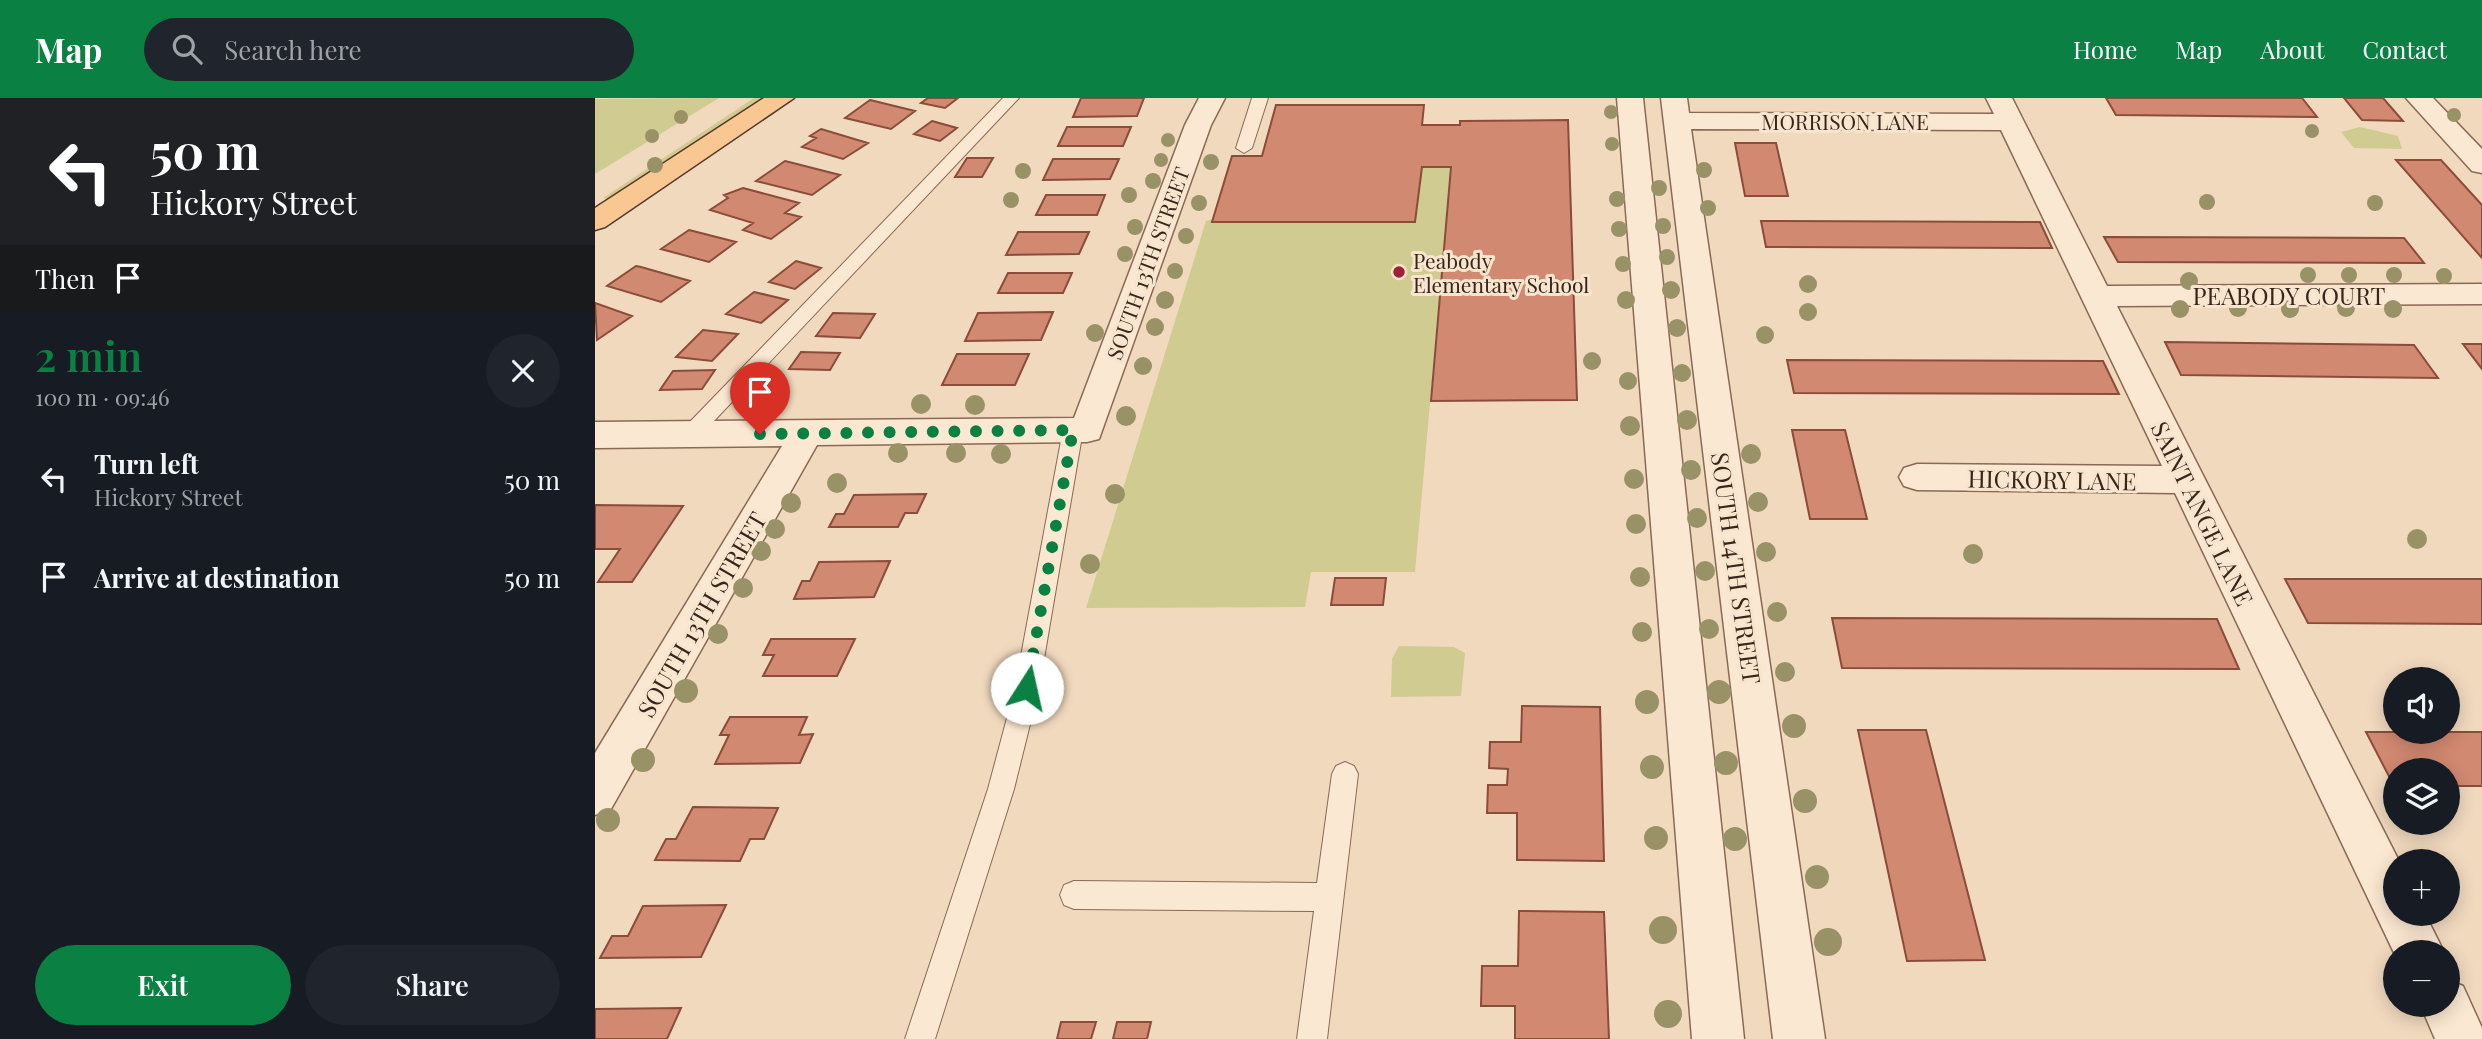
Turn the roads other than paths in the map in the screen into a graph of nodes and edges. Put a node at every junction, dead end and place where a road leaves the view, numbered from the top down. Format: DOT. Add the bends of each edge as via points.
graph roads {
  1 [pos="739,98"];
  2 [pos="781,98"];
  3 [pos="1011,98"];
  4 [pos="1212,98"];
  5 [pos="1260,98"];
  6 [pos="1630,98"];
  7 [pos="2419,98"];
  8 [pos="1676,109"];
  9 [pos="2006,110"];
  10 [pos="1244,148"];
  11 [pos="2482,165"];
  12 [pos="628,168"];
  13 [pos="595,221"];
  14 [pos="2482,294"];
  15 [pos="2096,296"];
  16 [pos="1080,430"];
  17 [pos="807,433"];
  18 [pos="690,434"];
  19 [pos="595,435"];
  20 [pos="1917,477"];
  21 [pos="2187,480"];
  22 [pos="1345,774"];
  23 [pos="595,794"];
  24 [pos="2383,879"];
  25 [pos="1074,895"];
  26 [pos="1330,897"];
  27 [pos="2451,1017"];
  28 [pos="920,1039"];
  29 [pos="1312,1039"];
  30 [pos="1718,1039"];
  31 [pos="1799,1039"];
  32 [pos="2462,1039"];
  1 -- 12 [label="main road"];
  2 -- 13 [label="main road"];
  3 -- 18 [label="lane"];
  4 -- 16 [label="street, SOUTH 13TH STREET"];
  5 -- 10 [label="lane"];
  6 -- 30 [label="street"];
  7 -- 11 [label="street"];
  8 -- 9 [label="street, MORRISON LANE"];
  8 -- 31 [label="street, SOUTH 14TH STREET"];
  9 -- 15 [label="street, SAINT ANGE LANE"];
  14 -- 15 [label="street, PEABODY COURT"];
  15 -- 21 [label="street, SAINT ANGE LANE"];
  16 -- 17 [label="street"];
  16 -- 28 [label="lane" via="1011,751"];
  17 -- 18 [label="street"];
  17 -- 23 [label="street, SOUTH 13TH STREET"];
  18 -- 19 [label="street"];
  20 -- 21 [label="street, HICKORY LANE"];
  21 -- 24 [label="street, SAINT ANGE LANE"];
  22 -- 26 [label="lane"];
  25 -- 26 [label="lane"];
  26 -- 29 [label="lane"];
  27 -- 32 [label="street"];
}
